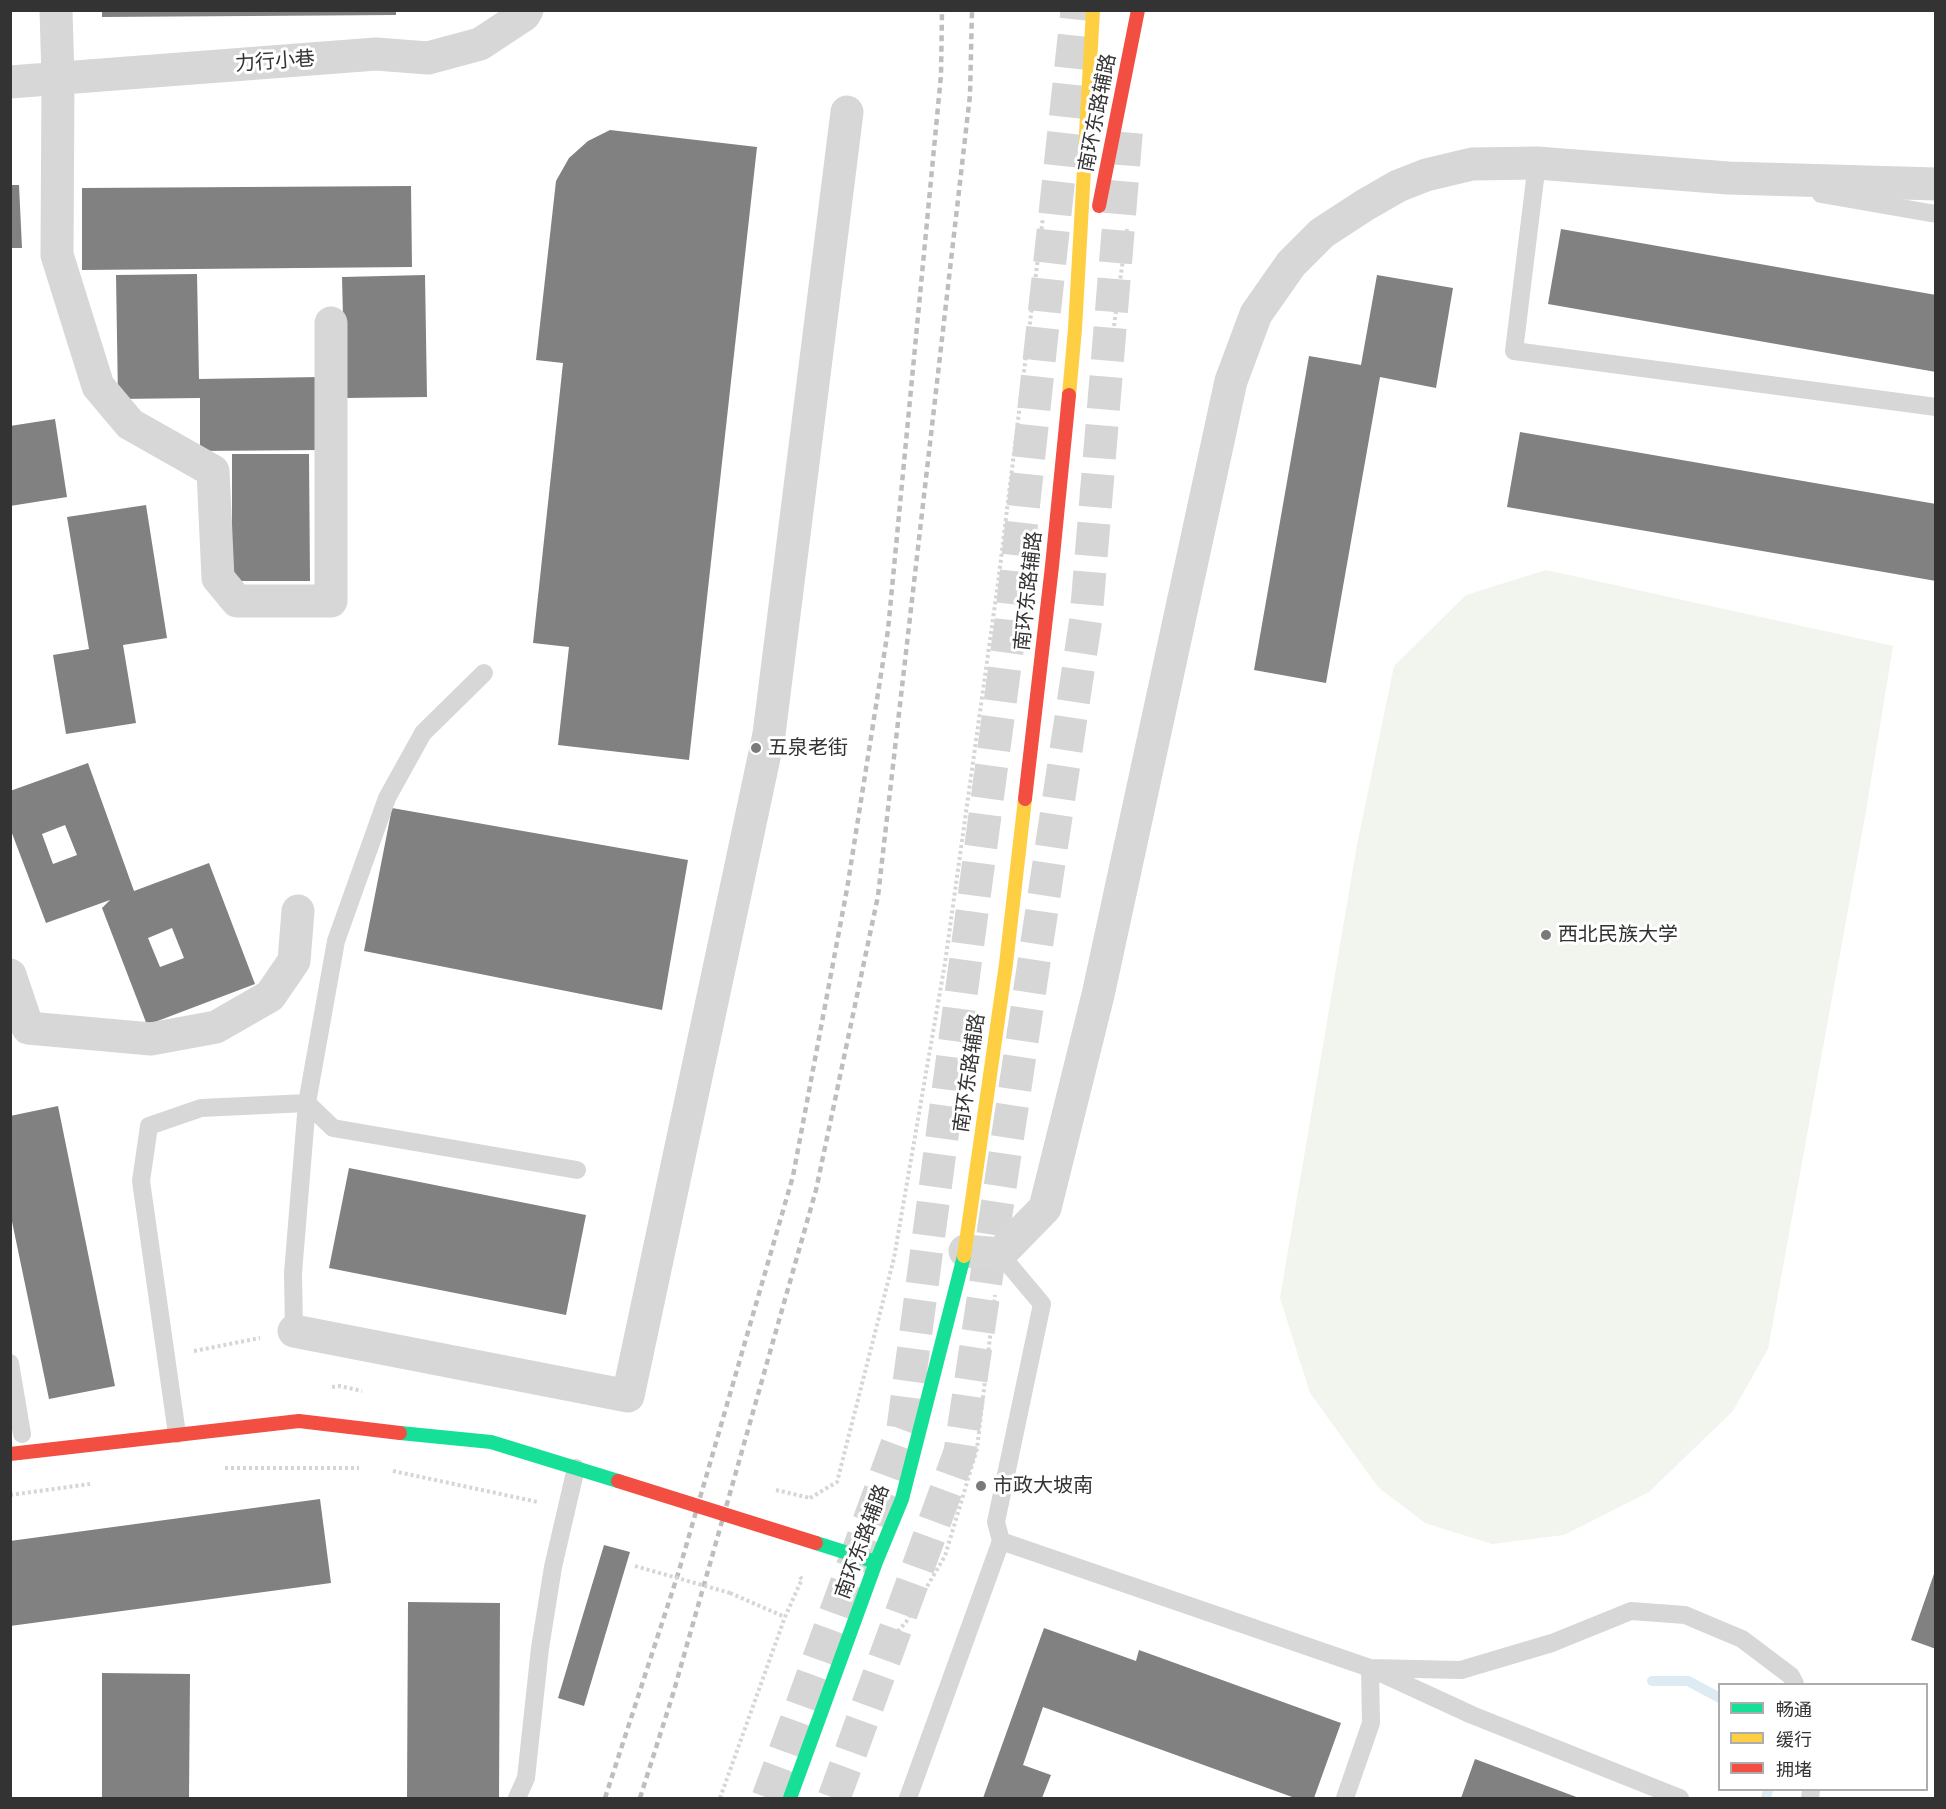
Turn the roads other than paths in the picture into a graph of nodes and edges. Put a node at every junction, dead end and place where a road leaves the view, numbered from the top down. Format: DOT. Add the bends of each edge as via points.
graph roads {
  1 [pos="56,10"];
  2 [pos="527,10"];
  3 [pos="1094,10"];
  4 [pos="1138,10"];
  5 [pos="58,78"];
  6 [pos="10,82"];
  7 [pos="847,112"];
  8 [pos="1537,163"];
  9 [pos="1728,178"];
  10 [pos="1935,184"];
  11 [pos="1935,214"];
  12 [pos="331,323"];
  13 [pos="1075,329"];
  14 [pos="1935,406"];
  15 [pos="484,673"];
  16 [pos="298,912"];
  17 [pos="10,975"];
  18 [pos="19,1030"];
  19 [pos="307,1103"];
  20 [pos="577,1170"];
  21 [pos="965,1251"];
  22 [pos="1000,1254"];
  23 [pos="294,1331"];
  24 [pos="10,1363"];
  25 [pos="22,1434"];
  26 [pos="177,1434"];
  27 [pos="10,1454"];
  28 [pos="576,1468"];
  29 [pos="1000,1541"];
  30 [pos="876,1562"];
  31 [pos="1370,1668"];
  32 [pos="1794,1683"];
  33 [pos="517,1798"];
  34 [pos="790,1798"];
  35 [pos="908,1798"];
  36 [pos="1345,1798"];
  37 [pos="1680,1798"];
  1 -- 5 [label="street"];
  2 -- 5 [label="street, 力行小巷" via="480,44 428,58 376,54"];
  3 -- 13 [label="main road, 南环东路辅路"];
  4 -- 13 [label="main road, 南环东路辅路"];
  5 -- 6 [label="street, 力行小巷"];
  5 -- 12 [label="street" via="57,255 98,386 130,424 213,471 218,578 237,601 331,601"];
  7 -- 23 [label="street" via="770,734 627,1396"];
  8 -- 9 [label="street"];
  8 -- 14 [label="lane" via="1514,351"];
  8 -- 22 [label="street" via="1472,164 1398,186 1322,233 1291,264 1256,314 1231,381 1098,995 1045,1208"];
  9 -- 10 [label="street"];
  9 -- 11 [label="lane"];
  13 -- 21 [label="main road, 南环东路辅路" via="1006,964"];
  15 -- 19 [label="lane" via="423,733 387,798 336,941"];
  16 -- 18 [label="street" via="294,961 270,996 216,1027 151,1039"];
  17 -- 18 [label="street"];
  19 -- 20 [label="lane" via="333,1128"];
  19 -- 23 [label="lane" via="293,1273"];
  19 -- 26 [label="lane" via="201,1108 149,1126 141,1181"];
  21 -- 22 [label="street"];
  21 -- 30 [label="main road, 南环东路辅路" via="902,1499"];
  22 -- 29 [label="lane" via="1042,1304 996,1522"];
  24 -- 25 [label="lane"];
  26 -- 27 [label="main road"];
  26 -- 28 [label="main road" via="299,1421 491,1442"];
  28 -- 30 [label="main road, bridge"];
  28 -- 33 [label="lane" via="553,1567 526,1778"];
  29 -- 31 [label="lane"];
  29 -- 35 [label="lane"];
  30 -- 34 [label="main road, 南环东路辅路"];
  31 -- 32 [label="lane" via="1461,1670 1552,1643 1631,1611 1685,1615 1742,1639 1791,1676"];
  31 -- 36 [label="lane" via="1371,1723"];
  31 -- 37 [label="lane" via="1472,1715"];
}
